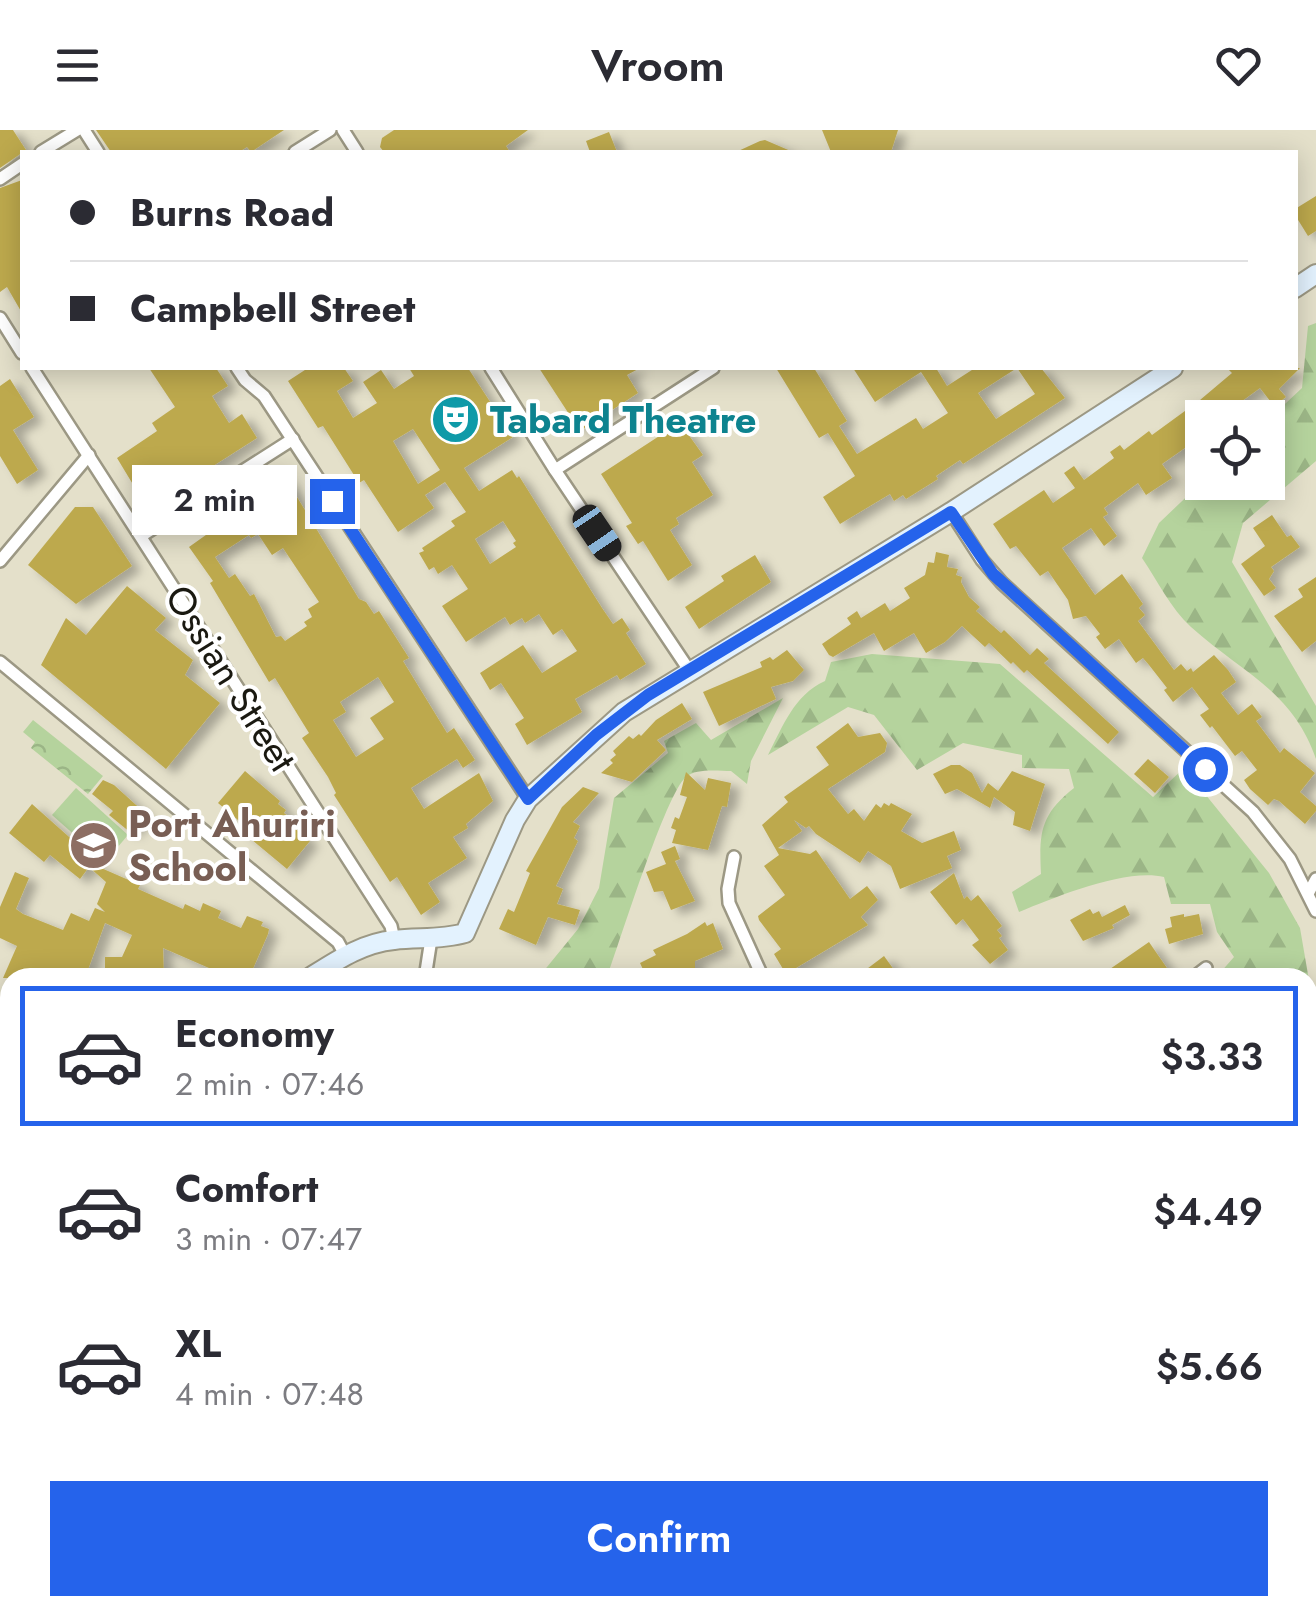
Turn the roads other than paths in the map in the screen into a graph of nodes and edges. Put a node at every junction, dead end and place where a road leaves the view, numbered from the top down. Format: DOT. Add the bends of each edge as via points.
graph roads {
  1 [pos="80,130"];
  2 [pos="330,130"];
  3 [pos="45,150"];
  4 [pos="96,150"];
  5 [pos="298,150"];
  6 [pos="0,318"];
  7 [pos="20,351"];
  8 [pos="33,370"];
  9 [pos="238,370"];
  10 [pos="492,370"];
  11 [pos="710,370"];
  12 [pos="1170,370"];
  13 [pos="292,439"];
  14 [pos="89,455"];
  15 [pos="555,470"];
  16 [pos="951,512"];
  17 [pos="142,536"];
  18 [pos="0,561"];
  19 [pos="0,662"];
  20 [pos="690,670"];
  21 [pos="528,799"];
  22 [pos="734,857"];
  23 [pos="1316,878"];
  24 [pos="1309,892"];
  25 [pos="1316,910"];
  26 [pos="431,939"];
  27 [pos="394,940"];
  28 [pos="344,955"];
  29 [pos="324,968"];
  30 [pos="427,968"];
  31 [pos="759,968"];
  1 -- 3 [label="street"];
  1 -- 4 [label="street"];
  2 -- 5 [label="street"];
  6 -- 7 [label="street"];
  8 -- 14 [label="street, Ossian Street"];
  9 -- 13 [label="street"];
  10 -- 15 [label="street"];
  11 -- 15 [label="street"];
  12 -- 16 [label="street"];
  13 -- 17 [label="street"];
  13 -- 21 [label="street"];
  14 -- 17 [label="street, Ossian Street"];
  14 -- 18 [label="street"];
  15 -- 20 [label="street"];
  16 -- 20 [label="street"];
  16 -- 24 [label="street" via="1002,583 1252,812"];
  17 -- 27 [label="street, Ossian Street"];
  19 -- 28 [label="street" via="338,942"];
  20 -- 21 [label="street" via="624,712"];
  21 -- 26 [label="street" via="464,933"];
  22 -- 31 [label="street" via="729,903"];
  23 -- 24 [label="street"];
  24 -- 25 [label="street"];
  26 -- 27 [label="street"];
  26 -- 30 [label="street"];
  27 -- 28 [label="street"];
  28 -- 29 [label="street"];
}
